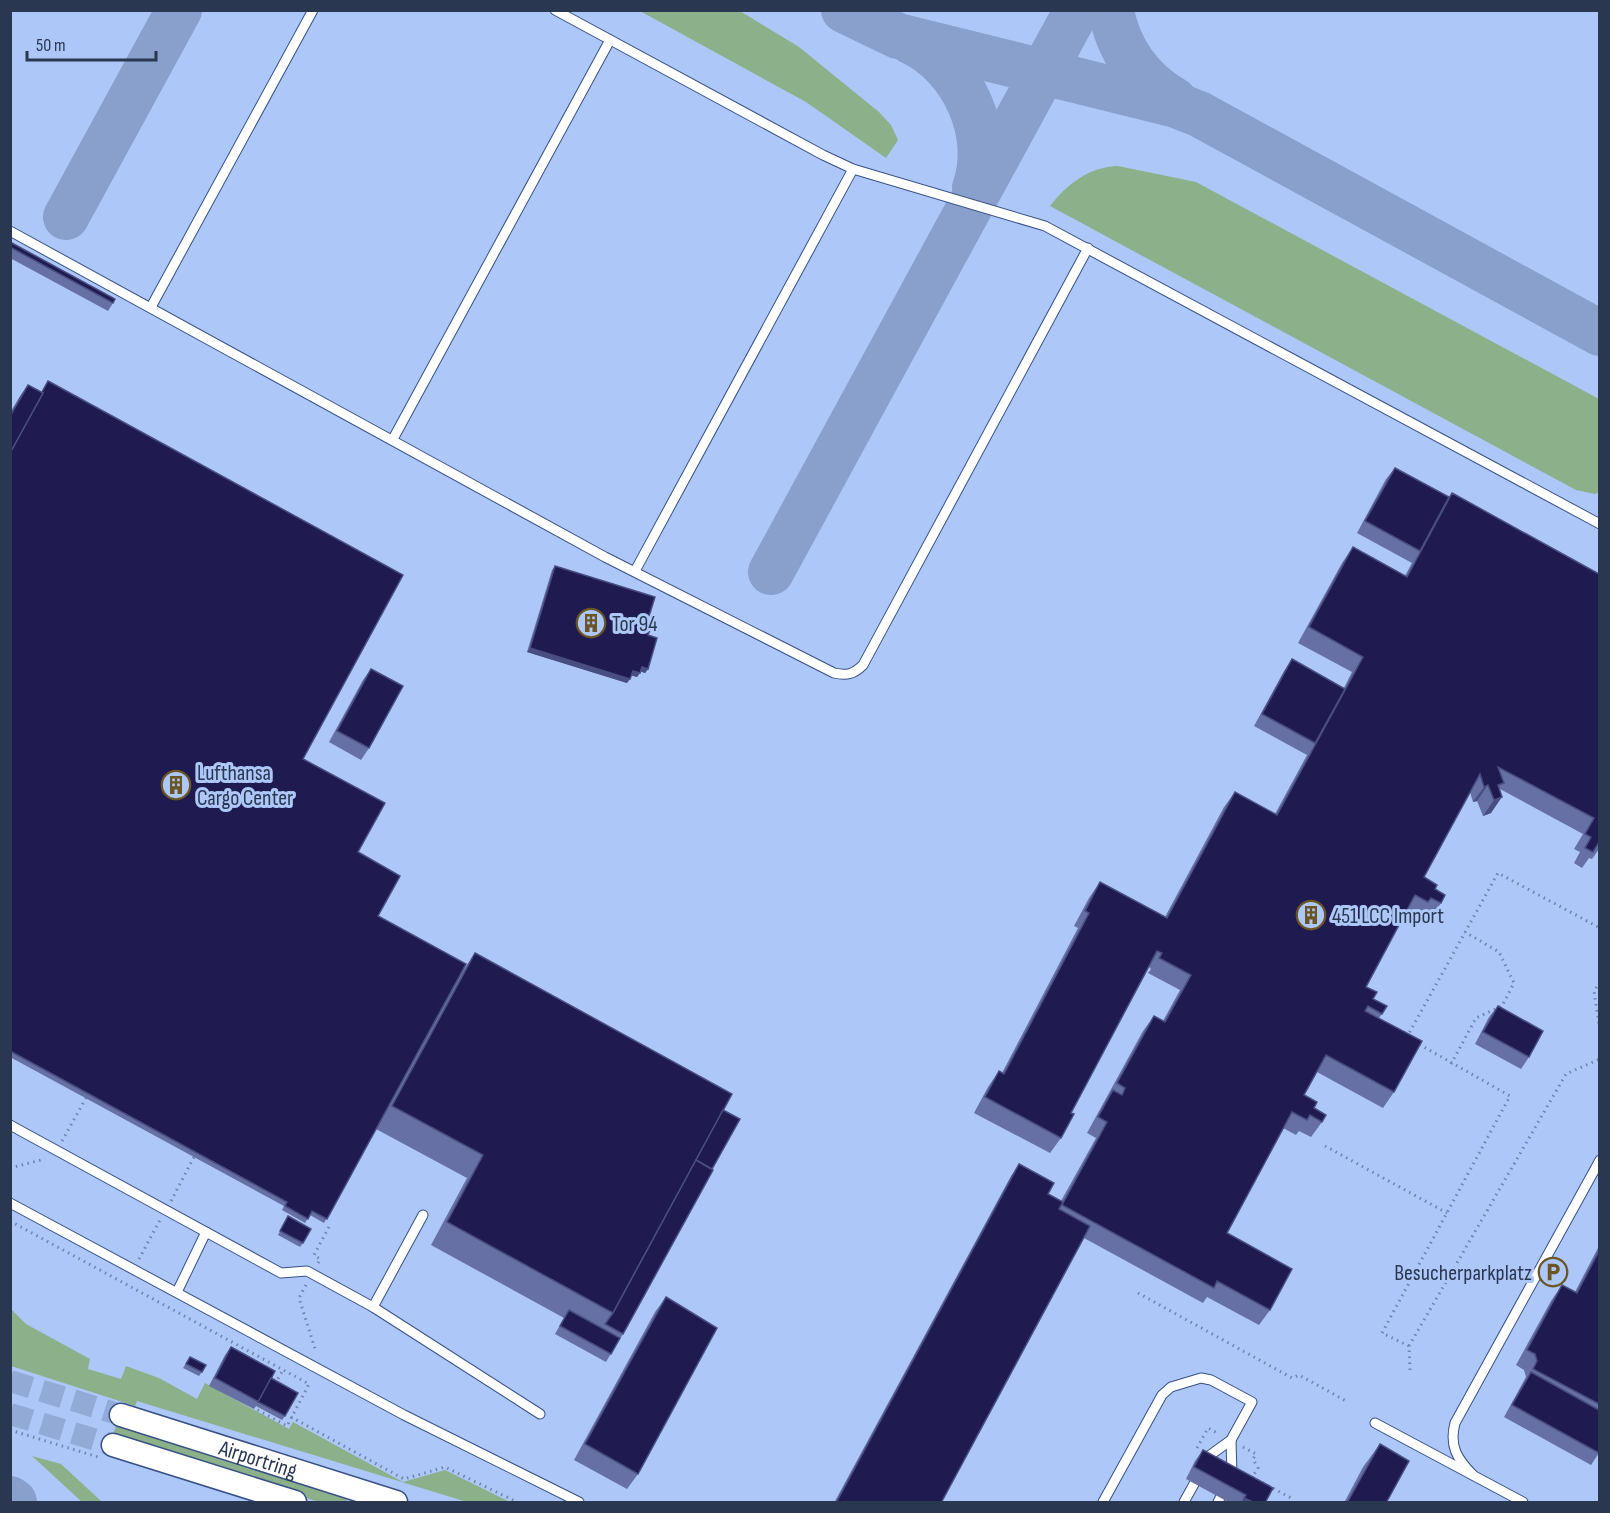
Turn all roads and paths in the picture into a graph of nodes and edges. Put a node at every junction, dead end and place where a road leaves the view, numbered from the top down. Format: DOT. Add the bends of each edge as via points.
graph roads {
  1 [pos="313,10"];
  2 [pos="555,10"];
  3 [pos="610,40"];
  4 [pos="853,169"];
  5 [pos="10,231"];
  6 [pos="1088,248"];
  7 [pos="151,308"];
  8 [pos="393,439"];
  9 [pos="1599,524"];
  10 [pos="635,571"];
  11 [pos="1599,928"];
  12 [pos="1465,932"];
  13 [pos="1599,982"];
  14 [pos="1599,1031"];
  15 [pos="1599,1059"];
  16 [pos="1451,1064"];
  17 [pos="10,1125"];
  18 [pos="1325,1146"];
  19 [pos="1599,1160"];
  20 [pos="10,1203"];
  21 [pos="1447,1213"];
  22 [pos="423,1215"];
  23 [pos="10,1221"];
  24 [pos="329,1227"];
  25 [pos="206,1232"];
  26 [pos="312,1274"];
  27 [pos="177,1292"];
  28 [pos="1138,1293"];
  29 [pos="373,1307"];
  30 [pos="1409,1347"];
  31 [pos="310,1364"];
  32 [pos="283,1370"];
  33 [pos="1410,1370"];
  34 [pos="301,1380"];
  35 [pos="274,1385"];
  36 [pos="1348,1402"];
  37 [pos="254,1408"];
  38 [pos="540,1414"];
  39 [pos="121,1415"];
  40 [pos="291,1417"];
  41 [pos="1375,1423"];
  42 [pos="10,1430"];
  43 [pos="1230,1440"];
  44 [pos="107,1452"];
  45 [pos="1473,1475"];
  46 [pos="1249,1484"];
  47 [pos="1291,1498"];
  48 [pos="295,1503"];
  49 [pos="396,1503"];
  50 [pos="517,1503"];
  51 [pos="579,1503"];
  52 [pos="1104,1503"];
  53 [pos="1184,1503"];
  54 [pos="1218,1503"];
  55 [pos="1523,1503"];
  1 -- 7 [label="lane"];
  2 -- 3 [label="lane"];
  3 -- 4 [label="lane"];
  3 -- 8 [label="lane"];
  4 -- 6 [label="lane" via="1046,226"];
  4 -- 10 [label="lane"];
  5 -- 7 [label="lane"];
  6 -- 9 [label="lane"];
  6 -- 10 [label="lane" via="863,665 855,672 834,673"];
  7 -- 8 [label="lane"];
  8 -- 10 [label="lane"];
  11 -- 12 [label="path" via="1498,873"];
  12 -- 16 [label="path" via="1408,1035"];
  12 -- 16 [label="path" via="1499,952 1514,983 1502,1006 1476,1018"];
  13 -- 14 [label="path" via="1594,991"];
  15 -- 30 [label="path" via="1566,1074"];
  16 -- 21 [label="path" via="1510,1096"];
  17 -- 25 [label="lane"];
  18 -- 21 [label="path"];
  19 -- 45 [label="lane" via="1455,1422 1455,1453"];
  20 -- 27 [label="lane"];
  21 -- 30 [label="path" via="1382,1333"];
  22 -- 29 [label="lane"];
  23 -- 32 [label="path"];
  24 -- 26 [label="path" via="314,1255 320,1259"];
  25 -- 26 [label="lane" via="281,1273"];
  25 -- 27 [label="lane"];
  26 -- 29 [label="lane"];
  26 -- 31 [label="path" via="299,1298 316,1353"];
  27 -- 31 [label="lane"];
  28 -- 36 [label="path" via="1292,1378 1299,1375"];
  29 -- 38 [label="lane"];
  30 -- 33 [label="path"];
  31 -- 34 [label="path"];
  31 -- 51 [label="lane"];
  32 -- 34 [label="path"];
  32 -- 35 [label="path"];
  34 -- 40 [label="path" via="309,1384"];
  37 -- 40 [label="path" via="286,1426"];
  39 -- 49 [label="street, Airportring"];
  40 -- 50 [label="path" via="404,1479 445,1467"];
  41 -- 45 [label="lane"];
  42 -- 44 [label="path"];
  43 -- 52 [label="lane" via="1252,1402 1201,1378 1171,1387 1162,1395"];
  43 -- 53 [label="lane" via="1209,1455"];
  43 -- 54 [label="lane" via="1233,1474"];
  44 -- 48 [label="street, Airportring"];
  45 -- 55 [label="lane"];
  46 -- 47 [label="path" via="1253,1476"];
}
